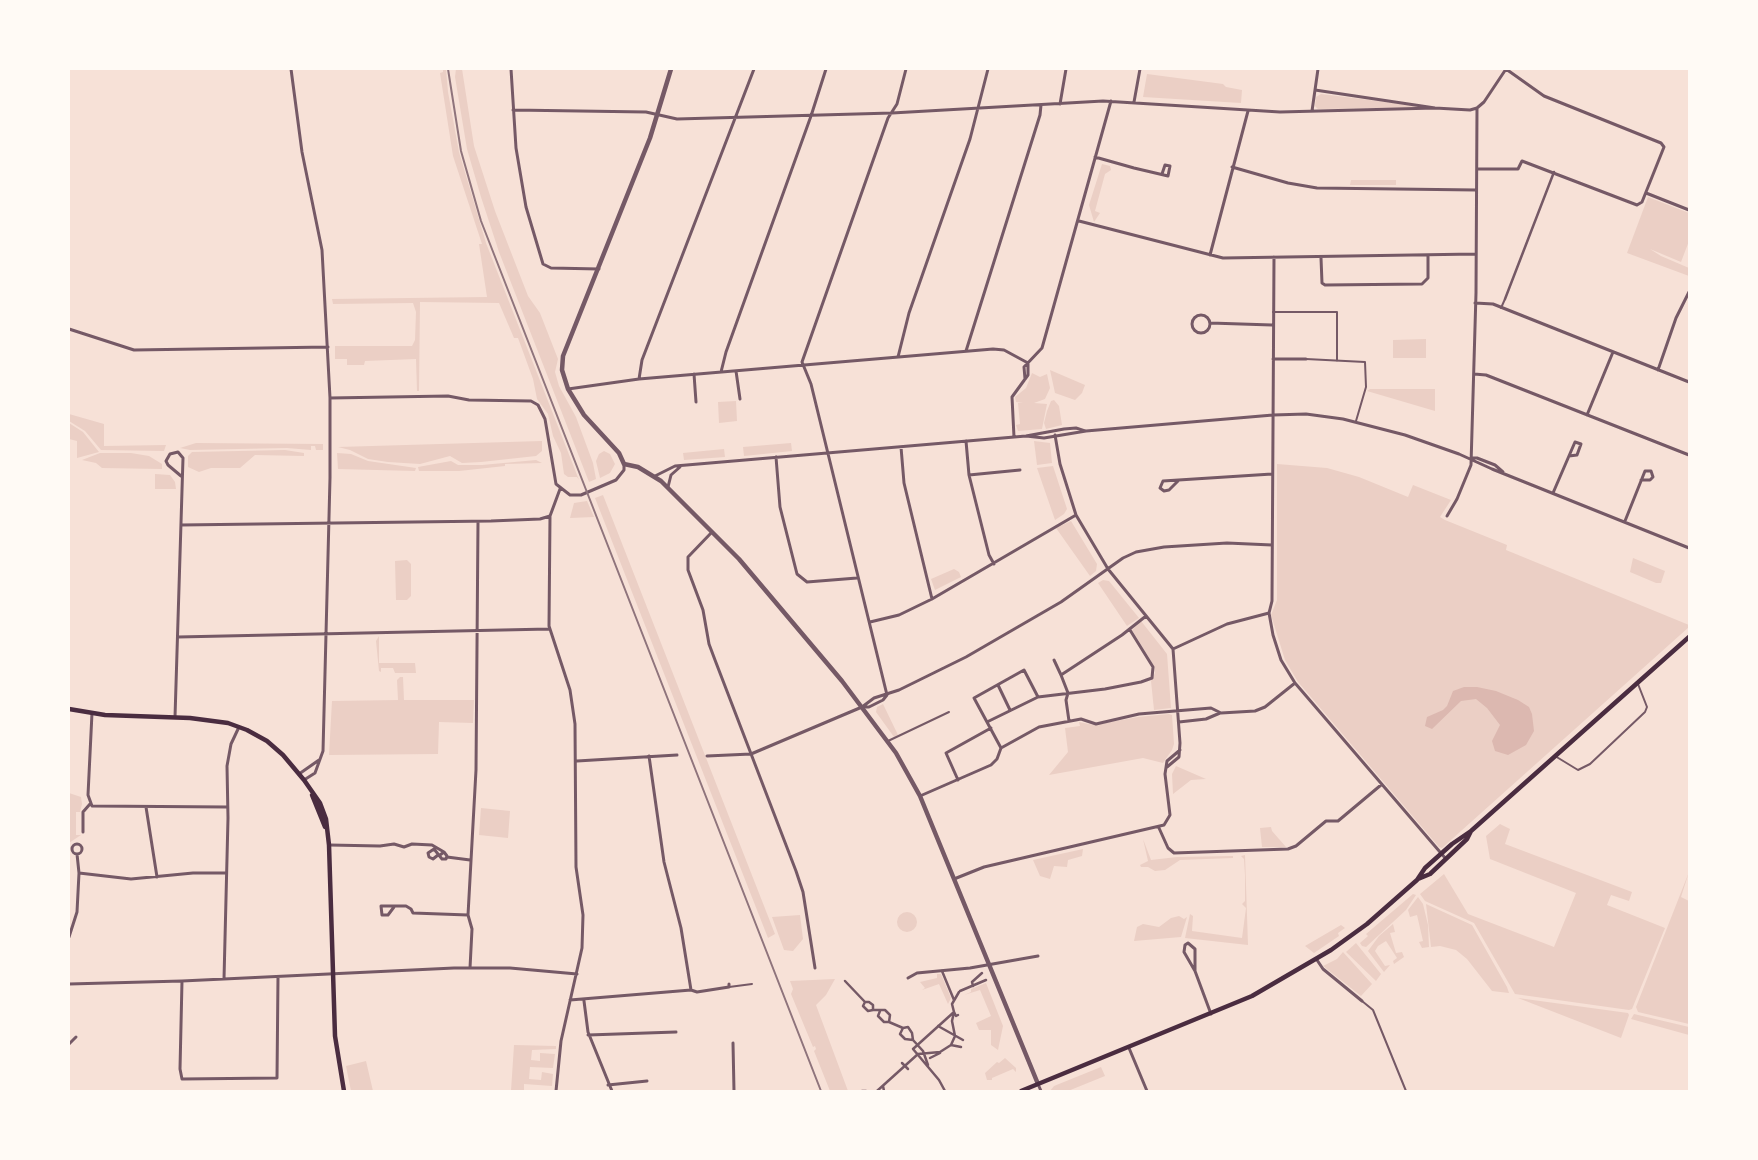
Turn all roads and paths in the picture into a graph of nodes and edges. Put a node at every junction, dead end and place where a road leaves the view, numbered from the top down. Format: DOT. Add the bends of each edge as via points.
graph roads {
  1 [pos="291,69"];
  2 [pos="511,69"];
  3 [pos="671,69"];
  4 [pos="754,69"];
  5 [pos="826,69"];
  6 [pos="906,69"];
  7 [pos="988,69"];
  8 [pos="1066,69"];
  9 [pos="1140,69"];
  10 [pos="1318,69"];
  11 [pos="1506,69"];
  12 [pos="1315,90"];
  13 [pos="1111,101"];
  14 [pos="1134,102"];
  15 [pos="1060,104"];
  16 [pos="1041,105"];
  17 [pos="1435,108"];
  18 [pos="1476,108"];
  19 [pos="978,109"];
  20 [pos="513,110"];
  21 [pos="1248,111"];
  22 [pos="1312,111"];
  23 [pos="892,113"];
  24 [pos="658,115"];
  25 [pos="811,116"];
  26 [pos="737,118"];
  27 [pos="1095,157"];
  28 [pos="1232,167"];
  29 [pos="1478,169"];
  30 [pos="1554,172"];
  31 [pos="1162,174"];
  32 [pos="1477,190"];
  33 [pos="1646,193"];
  34 [pos="1689,210"];
  35 [pos="1078,221"];
  36 [pos="1475,254"];
  37 [pos="1210,255"];
  38 [pos="1428,256"];
  39 [pos="1274,257"];
  40 [pos="1321,258"];
  41 [pos="599,270"];
  42 [pos="1689,292"];
  43 [pos="1505,299"];
  44 [pos="1475,302"];
  45 [pos="1501,308"];
  46 [pos="1273,312"];
  47 [pos="1210,323"];
  48 [pos="1272,325"];
  49 [pos="69,329"];
  50 [pos="328,347"];
  51 [pos="966,351"];
  52 [pos="1613,352"];
  53 [pos="898,357"];
  54 [pos="1273,359"];
  55 [pos="1306,359"];
  56 [pos="1337,361"];
  57 [pos="1028,363"];
  58 [pos="803,365"];
  59 [pos="1658,370"];
  60 [pos="736,371"];
  61 [pos="721,372"];
  62 [pos="694,374"];
  63 [pos="1474,374"];
  64 [pos="639,379"];
  65 [pos="1689,382"];
  66 [pos="568,389"];
  67 [pos="330,398"];
  68 [pos="740,399"];
  69 [pos="696,402"];
  70 [pos="1272,415"];
  71 [pos="1588,415"];
  72 [pos="1356,421"];
  73 [pos="1054,431"];
  74 [pos="1086,431"];
  75 [pos="1026,436"];
  76 [pos="1055,436"];
  77 [pos="1014,437"];
  78 [pos="966,441"];
  79 [pos="902,447"];
  80 [pos="826,452"];
  81 [pos="1689,455"];
  82 [pos="1569,456"];
  83 [pos="776,458"];
  84 [pos="1470,458"];
  85 [pos="624,464"];
  86 [pos="682,465"];
  87 [pos="1020,470"];
  88 [pos="1272,474"];
  89 [pos="969,475"];
  90 [pos="181,476"];
  91 [pos="655,476"];
  92 [pos="1641,480"];
  93 [pos="1178,481"];
  94 [pos="668,487"];
  95 [pos="560,489"];
  96 [pos="1553,493"];
  97 [pos="1076,515"];
  98 [pos="550,516"];
  99 [pos="1447,516"];
  100 [pos="1625,521"];
  101 [pos="478,522"];
  102 [pos="329,524"];
  103 [pos="181,525"];
  104 [pos="712,531"];
  105 [pos="1272,545"];
  106 [pos="1689,548"];
  107 [pos="994,564"];
  108 [pos="1108,569"];
  109 [pos="857,578"];
  110 [pos="932,599"];
  111 [pos="1269,613"];
  112 [pos="1146,616"];
  113 [pos="870,622"];
  114 [pos="549,629"];
  115 [pos="1130,630"];
  116 [pos="478,631"];
  117 [pos="326,633"];
  118 [pos="178,637"];
  119 [pos="1689,637"];
  120 [pos="1173,650"];
  121 [pos="1054,660"];
  122 [pos="1061,675"];
  123 [pos="1295,683"];
  124 [pos="1637,683"];
  125 [pos="998,685"];
  126 [pos="1068,694"];
  127 [pos="887,695"];
  128 [pos="1038,697"];
  129 [pos="862,707"];
  130 [pos="69,708"];
  131 [pos="1010,710"];
  132 [pos="949,712"];
  133 [pos="1178,712"];
  134 [pos="92,713"];
  135 [pos="1221,713"];
  136 [pos="175,718"];
  137 [pos="1069,721"];
  138 [pos="987,722"];
  139 [pos="1179,722"];
  140 [pos="239,726"];
  141 [pos="991,728"];
  142 [pos="888,741"];
  143 [pos="1001,748"];
  144 [pos="752,754"];
  145 [pos="677,755"];
  146 [pos="649,756"];
  147 [pos="707,756"];
  148 [pos="1555,756"];
  149 [pos="320,760"];
  150 [pos="576,761"];
  151 [pos="299,774"];
  152 [pos="304,780"];
  153 [pos="958,780"];
  154 [pos="1381,784"];
  155 [pos="920,796"];
  156 [pos="90,804"];
  157 [pos="227,806"];
  158 [pos="146,807"];
  159 [pos="1159,828"];
  160 [pos="1471,831"];
  161 [pos="82,832"];
  162 [pos="329,845"];
  163 [pos="433,847"];
  164 [pos="444,852"];
  165 [pos="77,854"];
  166 [pos="1441,854"];
  167 [pos="439,855"];
  168 [pos="447,857"];
  169 [pos="1446,859"];
  170 [pos="470,860"];
  171 [pos="79,873"];
  172 [pos="226,873"];
  173 [pos="157,877"];
  174 [pos="954,879"];
  175 [pos="1417,880"];
  176 [pos="394,907"];
  177 [pos="468,915"];
  178 [pos="69,937"];
  179 [pos="1038,956"];
  180 [pos="1317,960"];
  181 [pos="991,964"];
  182 [pos="470,968"];
  183 [pos="815,968"];
  184 [pos="942,970"];
  185 [pos="1194,971"];
  186 [pos="982,973"];
  187 [pos="333,974"];
  188 [pos="576,974"];
  189 [pos="278,976"];
  190 [pos="908,978"];
  191 [pos="224,979"];
  192 [pos="986,980"];
  193 [pos="182,981"];
  194 [pos="845,981"];
  195 [pos="69,984"];
  196 [pos="752,984"];
  197 [pos="729,985"];
  198 [pos="973,986"];
  199 [pos="691,990"];
  200 [pos="570,1000"];
  201 [pos="954,1000"];
  202 [pos="584,1001"];
  203 [pos="1362,1001"];
  204 [pos="880,1011"];
  205 [pos="954,1012"];
  206 [pos="1211,1014"];
  207 [pos="958,1015"];
  208 [pos="889,1022"];
  209 [pos="938,1026"];
  210 [pos="902,1028"];
  211 [pos="676,1032"];
  212 [pos="588,1035"];
  213 [pos="955,1036"];
  214 [pos="76,1037"];
  215 [pos="913,1040"];
  216 [pos="963,1040"];
  217 [pos="733,1043"];
  218 [pos="69,1044"];
  219 [pos="918,1045"];
  220 [pos="951,1045"];
  221 [pos="962,1047"];
  222 [pos="1129,1048"];
  223 [pos="923,1052"];
  224 [pos="940,1052"];
  225 [pos="918,1054"];
  226 [pos="928,1059"];
  227 [pos="902,1063"];
  228 [pos="928,1065"];
  229 [pos="905,1066"];
  230 [pos="908,1069"];
  231 [pos="647,1081"];
  232 [pos="1038,1084"];
  233 [pos="608,1085"];
  234 [pos="883,1086"];
  235 [pos="344,1091"];
  236 [pos="556,1091"];
  237 [pos="612,1091"];
  238 [pos="734,1091"];
  239 [pos="877,1091"];
  240 [pos="884,1091"];
  241 [pos="945,1091"];
  242 [pos="1021,1091"];
  243 [pos="1041,1091"];
  244 [pos="1147,1091"];
  245 [pos="1406,1091"];
  1 -- 50 [label="street" via="302,152 322,250"];
  2 -- 20 [label="street"];
  3 -- 24 [label="street"];
  4 -- 26 [label="street"];
  5 -- 25 [label="street"];
  6 -- 23 [label="street"];
  7 -- 19 [label="street"];
  8 -- 15 [label="street"];
  9 -- 14 [label="street"];
  10 -- 12 [label="street"];
  11 -- 18 [label="street" via="1484,102"];
  11 -- 33 [label="street" via="1544,96 1661,143 1664,147"];
  12 -- 17 [label="street"];
  12 -- 22 [label="street"];
  13 -- 14 [label="street"];
  13 -- 15 [label="street"];
  13 -- 27 [label="street"];
  14 -- 21 [label="street"];
  15 -- 16 [label="street"];
  16 -- 19 [label="street"];
  16 -- 51 [label="street"];
  17 -- 18 [label="street" via="1462,111"];
  17 -- 22 [label="street"];
  18 -- 29 [label="street"];
  19 -- 23 [label="street"];
  19 -- 53 [label="street"];
  20 -- 24 [label="street" via="646,112"];
  20 -- 41 [label="street" via="526,207 543,264 551,268"];
  21 -- 22 [label="street"];
  21 -- 28 [label="street"];
  23 -- 25 [label="street"];
  23 -- 58 [label="street"];
  24 -- 26 [label="street" via="677,119"];
  24 -- 41 [label="street"];
  25 -- 26 [label="street"];
  25 -- 61 [label="street"];
  26 -- 64 [label="street" via="642,360"];
  27 -- 31 [label="street"];
  27 -- 35 [label="street"];
  28 -- 32 [label="street" via="1317,188"];
  28 -- 37 [label="street"];
  29 -- 30 [label="street" via="1518,169 1522,161"];
  29 -- 32 [label="street"];
  30 -- 33 [label="street" via="1637,205"];
  30 -- 43 [label="street"];
  32 -- 36 [label="street"];
  33 -- 34 [label="street"];
  35 -- 37 [label="street"];
  35 -- 57 [label="street" via="1042,348"];
  36 -- 38 [label="street"];
  36 -- 44 [label="street"];
  37 -- 39 [label="street" via="1223,258"];
  38 -- 40 [label="street"];
  38 -- 40 [label="street" via="1428,278 1422,284 1325,285 1322,283"];
  39 -- 40 [label="street"];
  39 -- 46 [label="street"];
  41 -- 66 [label="street" via="564,356 562,370"];
  42 -- 59 [label="street"];
  43 -- 45 [label="lane"];
  44 -- 45 [label="street"];
  44 -- 63 [label="street"];
  45 -- 52 [label="street"];
  46 -- 48 [label="street"];
  46 -- 56 [label="lane" via="1337,312"];
  47 -- 47 [label="street" via="1206,316 1200,315 1192,325 1201,333 1207,331"];
  47 -- 48 [label="street"];
  48 -- 54 [label="street"];
  49 -- 50 [label="street" via="134,350"];
  50 -- 67 [label="street"];
  51 -- 53 [label="street"];
  51 -- 57 [label="street" via="999,348"];
  52 -- 59 [label="street"];
  52 -- 71 [label="street"];
  53 -- 58 [label="street"];
  54 -- 55 [label="street"];
  54 -- 70 [label="street"];
  55 -- 56 [label="lane"];
  56 -- 72 [label="lane" via="1365,362 1366,387"];
  57 -- 77 [label="street" via="1028,375 1012,397"];
  58 -- 60 [label="street"];
  58 -- 80 [label="street" via="811,384"];
  59 -- 65 [label="street"];
  60 -- 61 [label="street"];
  60 -- 68 [label="street"];
  61 -- 62 [label="street"];
  62 -- 64 [label="street"];
  62 -- 69 [label="street"];
  63 -- 71 [label="street" via="1486,375"];
  63 -- 84 [label="street"];
  64 -- 66 [label="street"];
  66 -- 85 [label="street" via="584,415 619,452"];
  67 -- 95 [label="street" via="448,396 469,400 531,401 544,414 552,468"];
  67 -- 102 [label="street"];
  70 -- 72 [label="street" via="1317,415"];
  70 -- 74 [label="street"];
  70 -- 88 [label="street"];
  71 -- 81 [label="street"];
  72 -- 84 [label="street"];
  73 -- 74 [label="street" via="1076,428"];
  73 -- 75 [label="street"];
  73 -- 76 [label="street"];
  74 -- 76 [label="street"];
  75 -- 76 [label="street"];
  75 -- 77 [label="street"];
  76 -- 97 [label="street"];
  77 -- 78 [label="street"];
  78 -- 79 [label="street"];
  78 -- 89 [label="street"];
  79 -- 80 [label="street"];
  79 -- 110 [label="street" via="904,483"];
  80 -- 83 [label="street"];
  80 -- 109 [label="street"];
  82 -- 82 [label="street" via="1575,442 1581,444 1577,455"];
  82 -- 96 [label="street"];
  83 -- 86 [label="street"];
  83 -- 109 [label="street" via="780,507 797,574 807,582"];
  84 -- 96 [label="street" via="1495,465 1504,473"];
  84 -- 99 [label="street" via="1469,472"];
  85 -- 91 [label="street" via="638,466"];
  85 -- 95 [label="street" via="621,475 607,485 581,495 570,495"];
  86 -- 91 [label="street" via="668,468"];
  86 -- 94 [label="street" via="670,475"];
  87 -- 89 [label="street"];
  88 -- 93 [label="street"];
  88 -- 105 [label="street"];
  89 -- 107 [label="street"];
  90 -- 90 [label="street" via="184,458 178,452 170,454 168,465"];
  90 -- 103 [label="street"];
  91 -- 94 [label="street"];
  92 -- 100 [label="street"];
  93 -- 93 [label="street" via="1163,481 1160,488 1169,490"];
  94 -- 104 [label="street"];
  95 -- 98 [label="street"];
  96 -- 100 [label="street"];
  97 -- 107 [label="street"];
  97 -- 108 [label="street"];
  98 -- 101 [label="street"];
  98 -- 114 [label="street"];
  100 -- 106 [label="street"];
  101 -- 102 [label="street"];
  101 -- 116 [label="street"];
  102 -- 103 [label="street"];
  102 -- 117 [label="street"];
  103 -- 118 [label="street"];
  104 -- 129 [label="street" via="781,607"];
  104 -- 144 [label="street" via="688,557 688,570 703,610 709,644"];
  105 -- 108 [label="street" via="1227,543 1164,547 1136,552"];
  105 -- 111 [label="street"];
  107 -- 110 [label="street"];
  108 -- 112 [label="street"];
  108 -- 127 [label="street" via="997,640"];
  109 -- 113 [label="street"];
  110 -- 113 [label="street" via="899,615"];
  111 -- 120 [label="street" via="1227,624"];
  111 -- 123 [label="street" via="1281,660"];
  112 -- 115 [label="street"];
  112 -- 120 [label="street"];
  113 -- 127 [label="street"];
  114 -- 116 [label="street"];
  114 -- 150 [label="street" via="570,690"];
  115 -- 122 [label="street"];
  115 -- 126 [label="street" via="1153,667 1152,678"];
  116 -- 117 [label="street"];
  116 -- 170 [label="street" via="476,770"];
  117 -- 118 [label="street"];
  117 -- 149 [label="street" via="324,741"];
  118 -- 136 [label="street"];
  119 -- 124 [label="main road"];
  120 -- 133 [label="street"];
  121 -- 122 [label="street"];
  122 -- 126 [label="street"];
  123 -- 135 [label="street" via="1260,710"];
  123 -- 154 [label="street"];
  124 -- 148 [label="main road"];
  124 -- 148 [label="lane" via="1647,707 1645,712 1590,764 1578,770"];
  125 -- 128 [label="street" via="1024,670"];
  125 -- 131 [label="street"];
  125 -- 138 [label="street" via="974,698"];
  126 -- 128 [label="street"];
  126 -- 137 [label="street"];
  127 -- 129 [label="street" via="874,698"];
  128 -- 131 [label="street"];
  129 -- 142 [label="street"];
  129 -- 144 [label="street"];
  130 -- 134 [label="main road"];
  131 -- 138 [label="street"];
  132 -- 142 [label="lane"];
  133 -- 135 [label="street" via="1211,708"];
  133 -- 137 [label="street" via="1139,714 1096,724 1081,719"];
  133 -- 139 [label="street"];
  134 -- 136 [label="main road"];
  134 -- 156 [label="street"];
  135 -- 139 [label="street"];
  136 -- 140 [label="main road" via="211,719"];
  137 -- 143 [label="street" via="1039,726"];
  138 -- 141 [label="street"];
  139 -- 159 [label="street" via="1179,757 1165,774 1170,816"];
  140 -- 151 [label="main road" via="274,747"];
  140 -- 157 [label="street" via="229,750"];
  141 -- 143 [label="street"];
  141 -- 153 [label="street" via="946,753"];
  142 -- 155 [label="street"];
  143 -- 153 [label="street" via="991,765"];
  144 -- 147 [label="street"];
  144 -- 183 [label="street" via="803,892"];
  145 -- 146 [label="street"];
  146 -- 150 [label="street"];
  146 -- 199 [label="street" via="662,853 681,928"];
  148 -- 160 [label="main road"];
  149 -- 151 [label="street"];
  149 -- 152 [label="street" via="315,773"];
  150 -- 188 [label="street" via="576,867 583,915 582,948"];
  151 -- 152 [label="main road"];
  152 -- 162 [label="main road" via="320,803 326,819"];
  153 -- 155 [label="street"];
  154 -- 159 [label="street" via="1338,821 1326,821 1288,849 1174,853 1168,848"];
  154 -- 166 [label="street"];
  155 -- 174 [label="street"];
  156 -- 158 [label="street" via="95,807"];
  156 -- 161 [label="street" via="83,812"];
  157 -- 158 [label="street"];
  157 -- 172 [label="street"];
  158 -- 173 [label="street"];
  159 -- 174 [label="street" via="1052,850 984,867"];
  160 -- 166 [label="main road"];
  160 -- 169 [label="main road"];
  162 -- 163 [label="street" via="394,844 404,847 412,844"];
  162 -- 187 [label="main road"];
  163 -- 164 [label="street"];
  163 -- 167 [label="street"];
  163 -- 167 [label="street" via="429,857 433,859"];
  164 -- 167 [label="street"];
  164 -- 168 [label="street"];
  165 -- 171 [label="street"];
  166 -- 169 [label="street"];
  166 -- 175 [label="main road"];
  167 -- 168 [label="street" via="442,859"];
  168 -- 170 [label="street"];
  169 -- 175 [label="main road" via="1430,874"];
  170 -- 177 [label="street"];
  171 -- 173 [label="street" via="130,879"];
  171 -- 178 [label="street" via="77,912"];
  172 -- 173 [label="street"];
  172 -- 191 [label="street"];
  174 -- 181 [label="street"];
  175 -- 180 [label="main road" via="1367,924"];
  176 -- 177 [label="street" via="406,906 412,913"];
  177 -- 182 [label="street" via="472,929"];
  179 -- 181 [label="street"];
  180 -- 203 [label="street" via="1323,969"];
  180 -- 206 [label="main road" via="1252,996"];
  181 -- 184 [label="street"];
  181 -- 232 [label="street"];
  182 -- 187 [label="street"];
  182 -- 188 [label="street" via="534,969"];
  184 -- 190 [label="street" via="917,973"];
  184 -- 201 [label="street"];
  185 -- 185 [label="street" via="1195,950 1188,944 1184,952"];
  185 -- 206 [label="street"];
  186 -- 198 [label="street" via="972,982"];
  187 -- 189 [label="street"];
  187 -- 235 [label="main road" via="336,1046"];
  188 -- 200 [label="street"];
  189 -- 191 [label="street"];
  189 -- 193 [label="street" via="277,1078 182,1079"];
  191 -- 193 [label="street"];
  192 -- 198 [label="street"];
  193 -- 195 [label="street"];
  194 -- 204 [label="street" via="865,1002 873,1005 872,1010"];
  196 -- 197 [label="lane"];
  197 -- 199 [label="street" via="697,992"];
  198 -- 201 [label="street" via="959,991"];
  199 -- 202 [label="street"];
  200 -- 202 [label="street"];
  200 -- 236 [label="street" via="561,1042"];
  201 -- 205 [label="street"];
  202 -- 212 [label="street"];
  203 -- 245 [label="lane" via="1372,1010"];
  204 -- 208 [label="street" via="878,1016"];
  204 -- 208 [label="street" via="885,1010 890,1015"];
  205 -- 207 [label="street"];
  205 -- 209 [label="street"];
  205 -- 213 [label="street"];
  206 -- 222 [label="main road"];
  208 -- 210 [label="street"];
  209 -- 213 [label="street"];
  209 -- 219 [label="street"];
  210 -- 215 [label="street" via="908,1027"];
  210 -- 215 [label="street" via="900,1034 907,1041"];
  211 -- 212 [label="street"];
  212 -- 233 [label="street"];
  213 -- 216 [label="street"];
  213 -- 220 [label="street"];
  214 -- 218 [label="street"];
  215 -- 219 [label="street"];
  217 -- 238 [label="street"];
  219 -- 223 [label="street"];
  219 -- 225 [label="street" via="914,1049"];
  220 -- 221 [label="street"];
  220 -- 224 [label="street"];
  222 -- 232 [label="main road"];
  222 -- 244 [label="street"];
  223 -- 224 [label="street"];
  223 -- 225 [label="street"];
  223 -- 226 [label="street"];
  224 -- 226 [label="street"];
  225 -- 228 [label="street"];
  225 -- 229 [label="street"];
  226 -- 228 [label="street"];
  227 -- 229 [label="street"];
  228 -- 241 [label="street"];
  229 -- 230 [label="street"];
  229 -- 234 [label="street"];
  231 -- 233 [label="street"];
  232 -- 242 [label="main road"];
  232 -- 243 [label="street"];
  233 -- 237 [label="street"];
  234 -- 239 [label="street"];
  234 -- 240 [label="street"];
}
